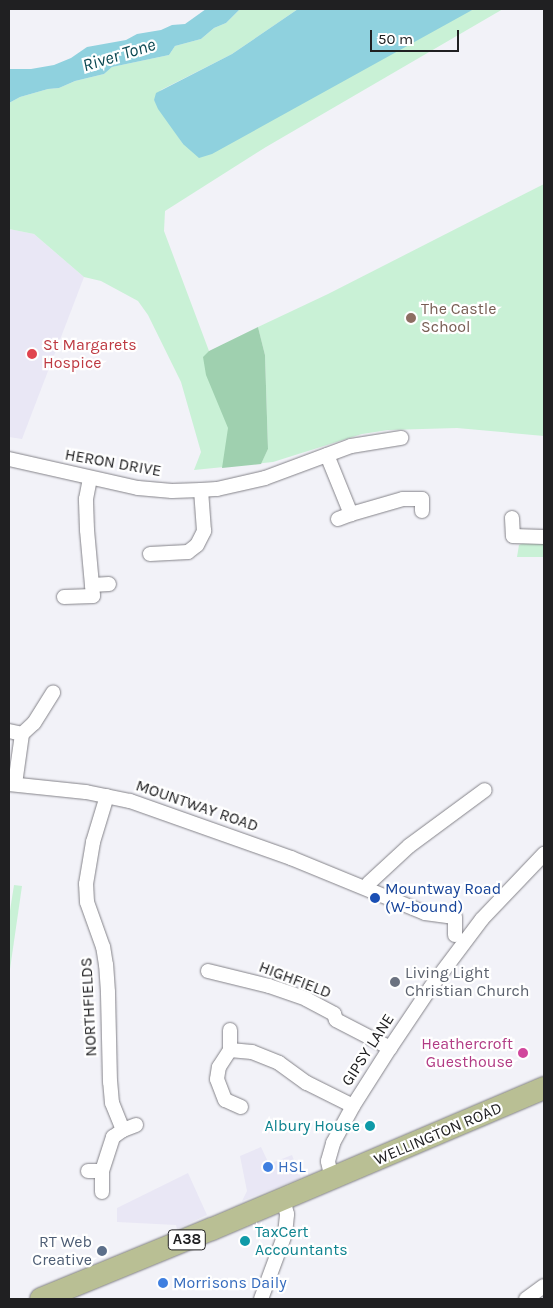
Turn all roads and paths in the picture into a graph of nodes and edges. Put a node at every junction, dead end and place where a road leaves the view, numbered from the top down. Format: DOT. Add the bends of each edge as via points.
graph roads {
  1 [pos="401,438"];
  2 [pos="327,455"];
  3 [pos="9,460"];
  4 [pos="90,478"];
  5 [pos="201,490"];
  6 [pos="422,500"];
  7 [pos="512,518"];
  8 [pos="544,537"];
  9 [pos="150,554"];
  10 [pos="109,584"];
  11 [pos="92,585"];
  12 [pos="64,597"];
  13 [pos="53,693"];
  14 [pos="16,733"];
  15 [pos="12,784"];
  16 [pos="485,790"];
  17 [pos="107,796"];
  18 [pos="544,854"];
  19 [pos="367,888"];
  20 [pos="454,935"];
  21 [pos="208,971"];
  22 [pos="230,1030"];
  23 [pos="390,1048"];
  24 [pos="230,1050"];
  25 [pos="544,1088"];
  26 [pos="353,1106"];
  27 [pos="241,1107"];
  28 [pos="136,1125"];
  29 [pos="122,1130"];
  30 [pos="88,1171"];
  31 [pos="102,1171"];
  32 [pos="332,1179"];
  33 [pos="102,1192"];
  34 [pos="283,1199"];
  35 [pos="544,1286"];
  36 [pos="544,1292"];
  37 [pos="40,1299"];
  38 [pos="261,1299"];
  39 [pos="526,1299"];
  40 [pos="541,1299"];
  1 -- 2 [label="street, HERON DRIVE" via="372,441"];
  2 -- 5 [label="street, HERON DRIVE" via="265,478"];
  2 -- 6 [label="street" via="344,516 393,500"];
  3 -- 4 [label="street, HERON DRIVE"];
  4 -- 5 [label="street, HERON DRIVE" via="138,488"];
  4 -- 11 [label="street" via="86,530"];
  5 -- 9 [label="street" via="204,531 201,540 188,552"];
  7 -- 8 [label="street" via="513,542"];
  10 -- 11 [label="street"];
  11 -- 12 [label="street" via="93,596"];
  13 -- 14 [label="street" via="34,723"];
  14 -- 15 [label="street"];
  15 -- 17 [label="street, MOUNTWAY ROAD"];
  16 -- 19 [label="street" via="409,846"];
  17 -- 19 [label="street, MOUNTWAY ROAD" via="163,812"];
  17 -- 29 [label="street, NORTHFIELDS" via="93,842 86,884 87,902 106,965 110,1082 112,1102"];
  18 -- 23 [label="street, GIPSY LANE" via="497,902 431,987"];
  19 -- 20 [label="street, MOUNTWAY ROAD" via="425,913 455,917"];
  21 -- 23 [label="street, HIGHFIELD" via="269,986 306,1000"];
  22 -- 24 [label="street"];
  23 -- 26 [label="street, GIPSY LANE"];
  24 -- 26 [label="street" via="252,1052 279,1063 306,1083"];
  24 -- 27 [label="street" via="219,1067 221,1104"];
  25 -- 32 [label="main road, WELLINGTON ROAD / A38"];
  26 -- 32 [label="street, GIPSY LANE" via="328,1154"];
  28 -- 29 [label="street"];
  29 -- 31 [label="street" via="112,1137"];
  30 -- 31 [label="street"];
  31 -- 33 [label="street"];
  32 -- 34 [label="main road, A38"];
  34 -- 37 [label="main road, A38"];
  34 -- 38 [label="street" via="287,1214 285,1234"];
  35 -- 39 [label="street"];
  36 -- 40 [label="street"];
}
